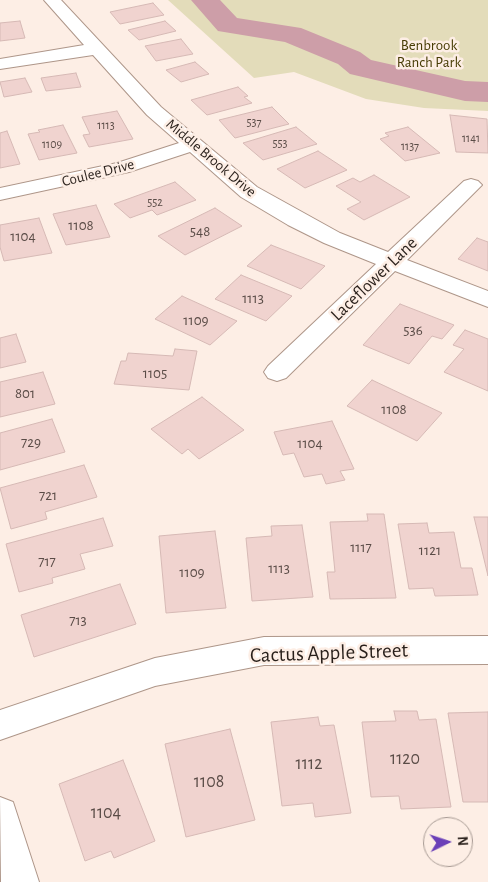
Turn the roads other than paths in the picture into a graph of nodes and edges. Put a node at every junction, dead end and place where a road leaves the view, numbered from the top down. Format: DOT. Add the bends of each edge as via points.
graph roads {
  1 [pos="52,0"];
  2 [pos="96,49"];
  3 [pos="0,64"];
  4 [pos="193,144"];
  5 [pos="472,185"];
  6 [pos="0,194"];
  7 [pos="393,261"];
  8 [pos="488,300"];
  9 [pos="276,372"];
  10 [pos="488,650"];
  11 [pos="0,725"];
  12 [pos="0,814"];
  13 [pos="20,882"];
  1 -- 2 [label="street, Middle Brook Drive"];
  2 -- 3 [label="street"];
  2 -- 4 [label="street, Middle Brook Drive" via="154,111"];
  4 -- 6 [label="street, Coulee Drive" via="122,168"];
  4 -- 7 [label="street, Middle Brook Drive" via="248,192 332,238"];
  5 -- 7 [label="street, Laceflower Lane"];
  7 -- 8 [label="street, Middle Brook Drive"];
  7 -- 9 [label="street, Laceflower Lane"];
  10 -- 11 [label="street, Cactus Apple Street" via="264,651 155,672"];
  12 -- 13 [label="street"];
}
